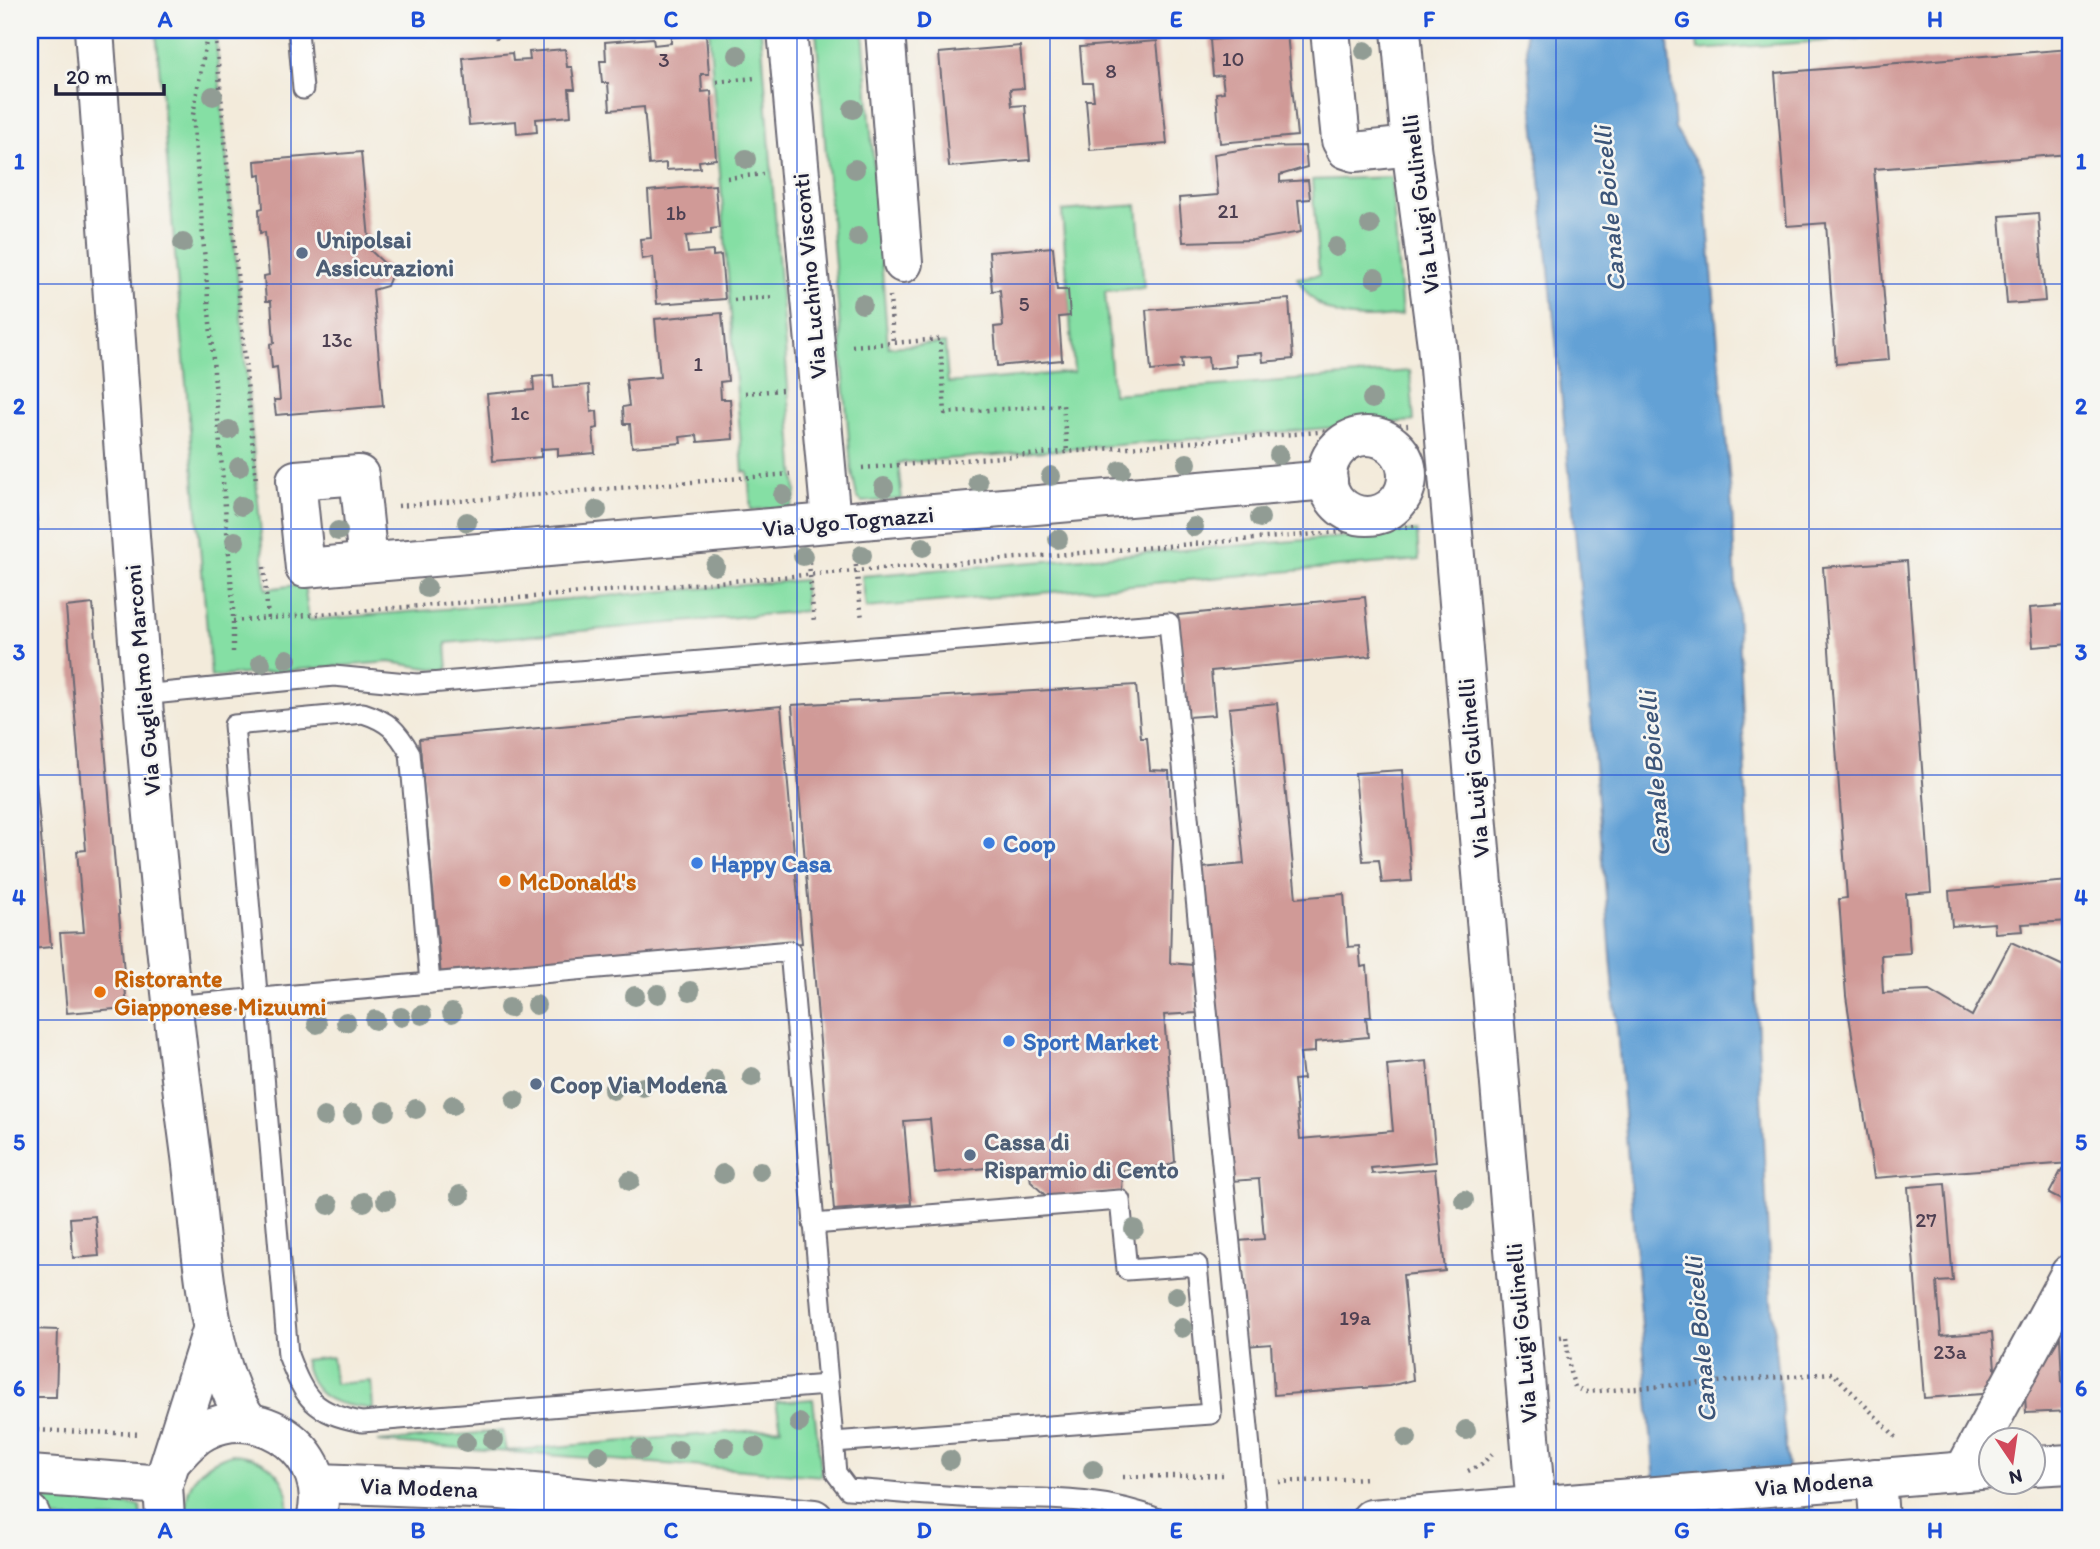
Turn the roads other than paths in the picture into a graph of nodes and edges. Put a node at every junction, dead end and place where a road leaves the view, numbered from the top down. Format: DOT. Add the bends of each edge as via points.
graph roads {
  1 [pos="298,30"];
  2 [pos="787,30"];
  3 [pos="885,30"];
  4 [pos="1330,30"];
  5 [pos="1401,30"];
  6 [pos="99,35"];
  7 [pos="303,89"];
  8 [pos="1411,146"];
  9 [pos="903,263"];
  10 [pos="1328,480"];
  11 [pos="829,522"];
  12 [pos="368,562"];
  13 [pos="142,695"];
  14 [pos="430,983"];
  15 [pos="257,997"];
  16 [pos="171,1006"];
  17 [pos="813,1224"];
  18 [pos="2070,1274"];
  19 [pos="214,1327"];
  20 [pos="828,1394"];
  21 [pos="250,1422"];
  22 [pos="1999,1426"];
  23 [pos="833,1442"];
  24 [pos="2070,1464"];
  25 [pos="2048,1465"];
  26 [pos="1978,1470"];
  27 [pos="30,1475"];
  28 [pos="1876,1478"];
  29 [pos="168,1487"];
  30 [pos="317,1501"];
  31 [pos="1536,1507"];
  32 [pos="671,1513"];
  33 [pos="30,1514"];
  34 [pos="32,1519"];
  35 [pos="814,1519"];
  36 [pos="1159,1519"];
  37 [pos="1257,1519"];
  38 [pos="1371,1519"];
  39 [pos="1878,1519"];
  1 -- 7 [label="lane"];
  2 -- 11 [label="street, Via Luchino Visconti"];
  3 -- 9 [label="street"];
  4 -- 8 [label="street" via="1341,140 1346,149"];
  5 -- 8 [label="street, Via Luigi Gulinelli"];
  6 -- 13 [label="street, Via Guglielmo Marconi"];
  8 -- 31 [label="street, Via Luigi Gulinelli" via="1444,422"];
  10 -- 11 [label="street, Via Ugo Tognazzi"];
  11 -- 12 [label="street, Via Ugo Tognazzi"];
  12 -- 12 [label="street, Via Ugo Tognazzi" via="305,568 296,480 359,475"];
  13 -- 16 [label="street, Via Guglielmo Marconi"];
  13 -- 37 [label="lane" via="334,676 416,684 1170,623"];
  14 -- 15 [label="lane"];
  14 -- 15 [label="lane" via="410,753 398,731 363,713 234,725"];
  14 -- 17 [label="lane" via="789,951"];
  15 -- 16 [label="lane"];
  15 -- 20 [label="lane" via="288,1355 298,1382 314,1404 333,1417 362,1422"];
  16 -- 19 [label="street, Via Guglielmo Marconi"];
  17 -- 20 [label="lane"];
  17 -- 23 [label="lane" via="1120,1200 1127,1270 1198,1265 1211,1414"];
  18 -- 22 [label="street, Via Modena"];
  19 -- 21 [label="street" via="239,1409"];
  19 -- 29 [label="street"];
  20 -- 23 [label="lane"];
  21 -- 29 [label="street, Via Modena" via="206,1429 188,1442"];
  21 -- 30 [label="street, Via Modena" via="273,1428 293,1442 309,1461"];
  23 -- 36 [label="lane" via="836,1473 848,1489 1068,1498 1109,1503"];
  24 -- 25 [label="street"];
  26 -- 28 [label="street, Via Modena"];
  27 -- 29 [label="street"];
  28 -- 31 [label="street, Via Modena"];
  28 -- 39 [label="street"];
  30 -- 32 [label="street, Via Modena" via="501,1490"];
  31 -- 38 [label="street, Via Modena"];
  32 -- 35 [label="street, Via Modena"];
  33 -- 34 [label="street"];
}
